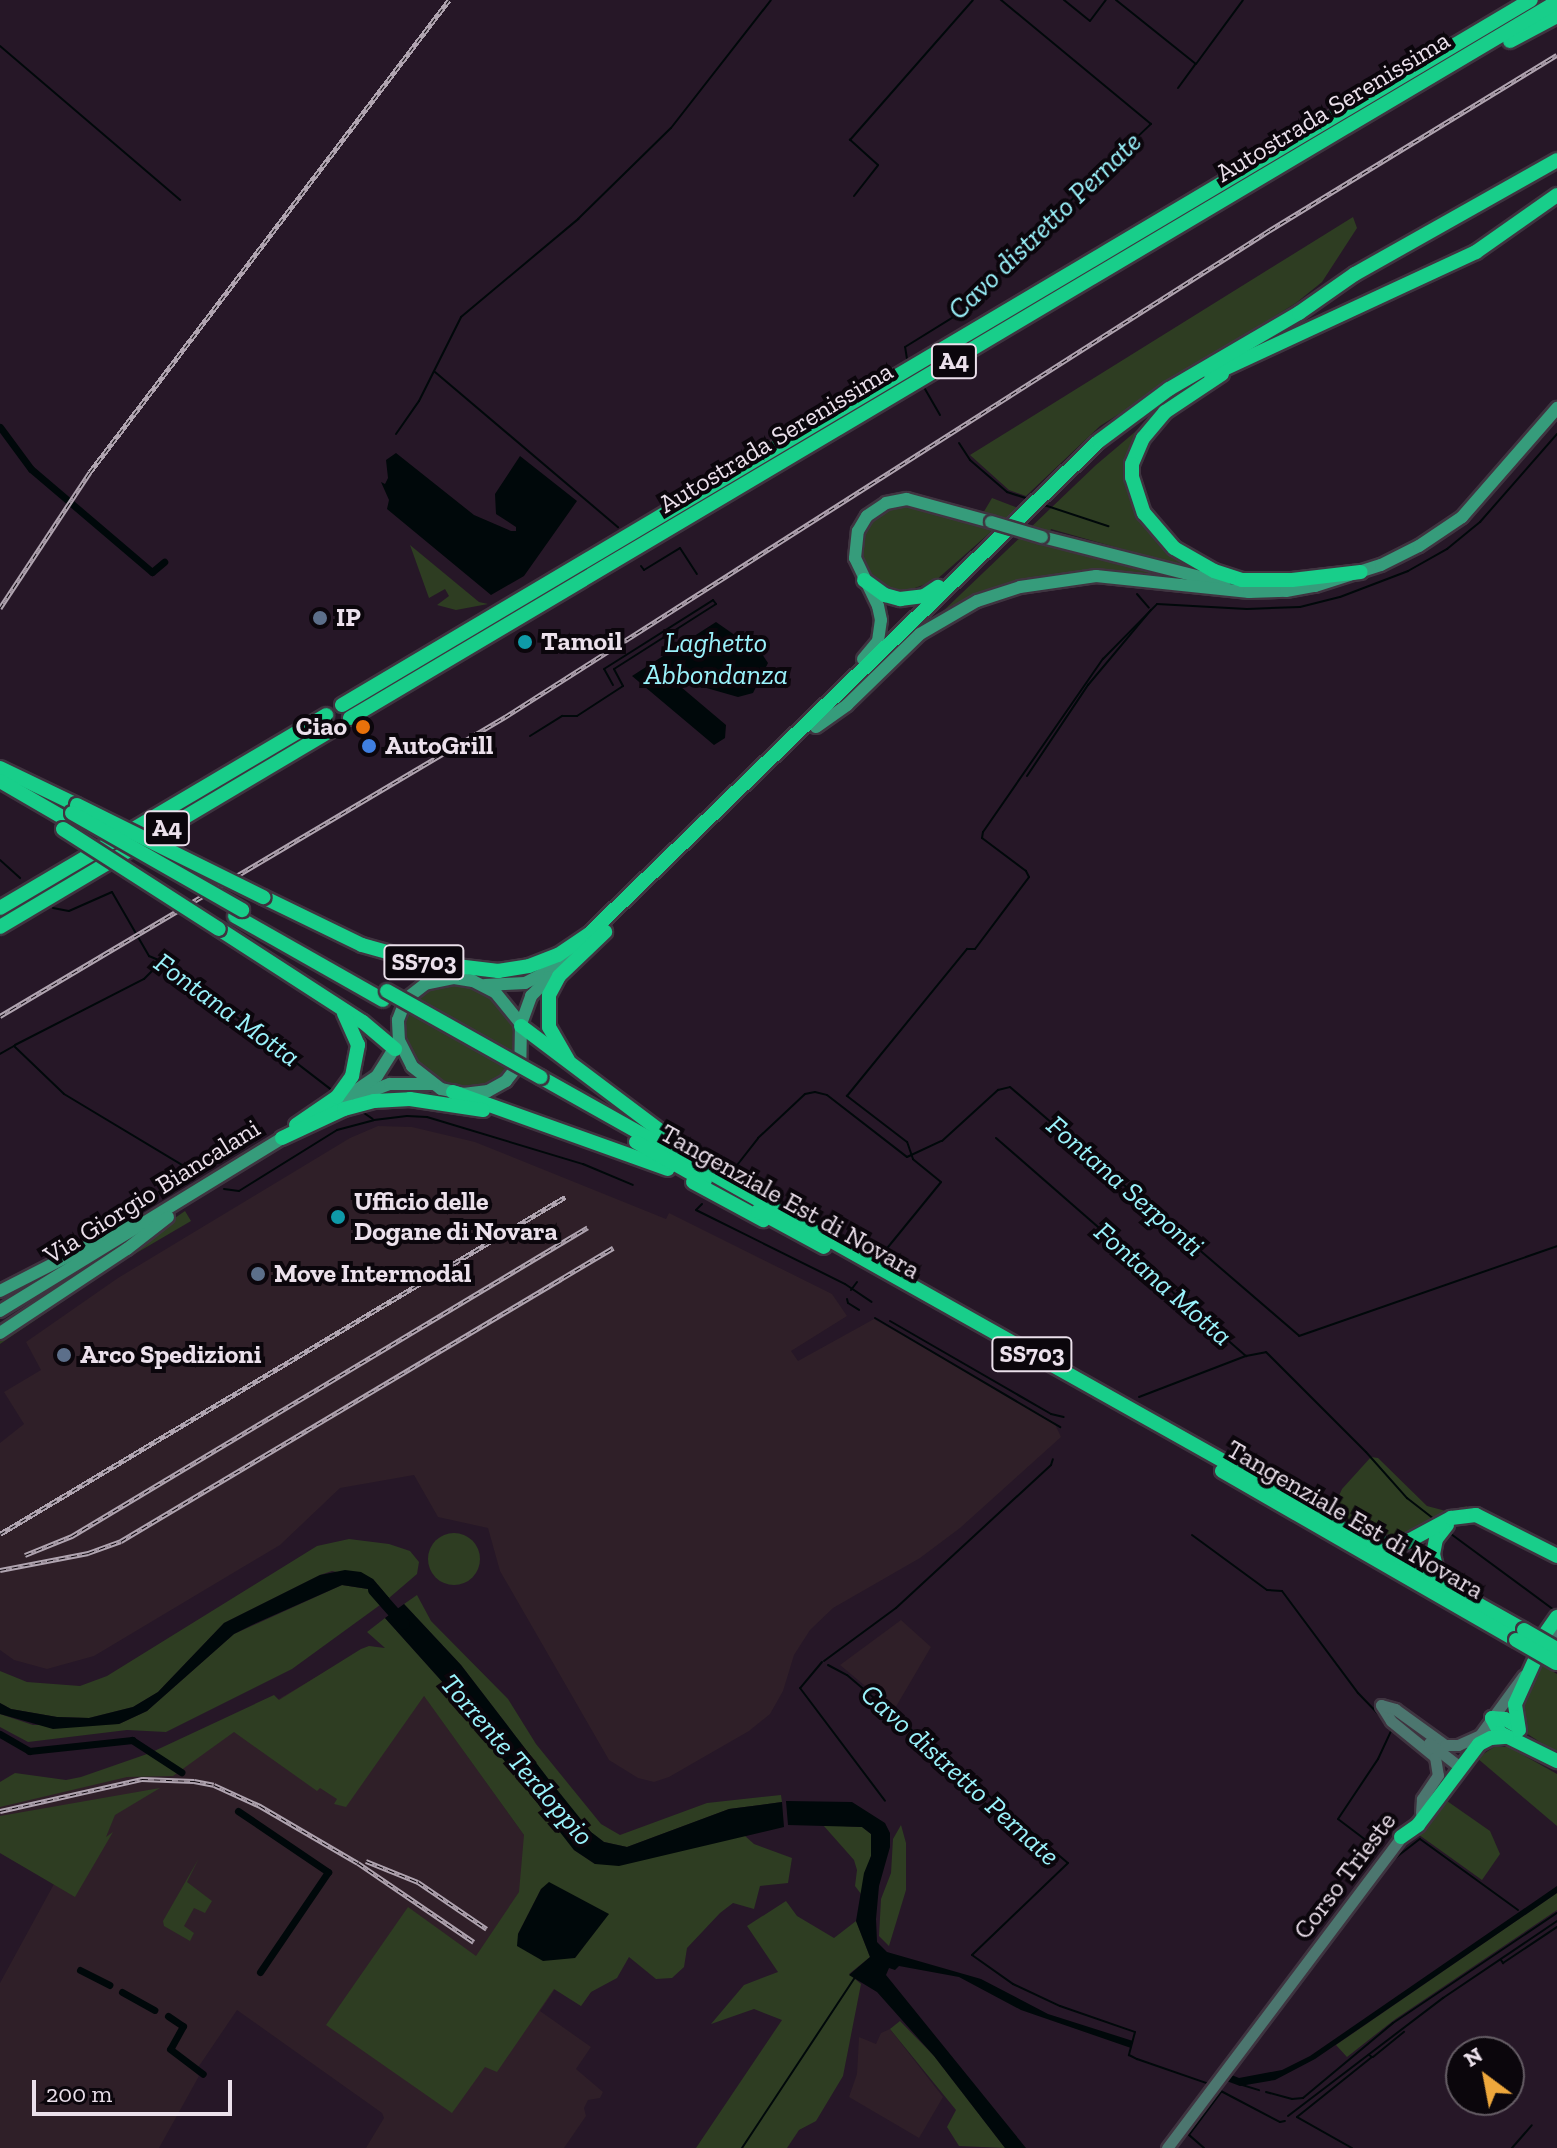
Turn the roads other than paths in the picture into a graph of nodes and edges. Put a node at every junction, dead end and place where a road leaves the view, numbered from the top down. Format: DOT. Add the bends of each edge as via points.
graph roads {
  1 [pos="1516,0"];
  2 [pos="1531,0"];
  3 [pos="1557,2"];
  4 [pos="1557,16"];
  5 [pos="1473,34"];
  6 [pos="1450,65"];
  7 [pos="1557,160"];
  8 [pos="1557,195"];
  9 [pos="1246,358"];
  10 [pos="1557,408"];
  11 [pos="1038,503"];
  12 [pos="995,528"];
  13 [pos="1361,572"];
  14 [pos="864,580"];
  15 [pos="809,727"];
  16 [pos="0,769"];
  17 [pos="0,781"];
  18 [pos="0,788"];
  19 [pos="70,817"];
  20 [pos="0,908"];
  21 [pos="0,927"];
  22 [pos="590,940"];
  23 [pos="396,956"];
  24 [pos="454,978"];
  25 [pos="483,985"];
  26 [pos="335,1004"];
  27 [pos="521,1025"];
  28 [pos="397,1045"];
  29 [pos="568,1060"];
  30 [pos="433,1084"];
  31 [pos="453,1092"];
  32 [pos="346,1100"];
  33 [pos="522,1117"];
  34 [pos="282,1138"];
  35 [pos="217,1178"];
  36 [pos="808,1233"];
  37 [pos="0,1291"];
  38 [pos="0,1311"];
  39 [pos="0,1333"];
  40 [pos="1460,1516"];
  41 [pos="1335,1523"];
  42 [pos="1551,1554"];
  43 [pos="1557,1565"];
  44 [pos="1500,1616"];
  45 [pos="1557,1617"];
  46 [pos="1551,1632"];
  47 [pos="1520,1635"];
  48 [pos="1557,1649"];
  49 [pos="1532,1659"];
  50 [pos="1557,1663"];
  51 [pos="1514,1688"];
  52 [pos="1381,1705"];
  53 [pos="1492,1718"];
  54 [pos="1512,1732"];
  55 [pos="1480,1734"];
  56 [pos="1557,1761"];
  57 [pos="1457,1765"];
  58 [pos="1421,1813"];
  59 [pos="1401,1837"];
  60 [pos="1167,2148"];
  1 -- 5 [label="highway"];
  2 -- 5 [label="highway, Autostrada Serenissima / A4"];
  3 -- 6 [label="highway, Autostrada Serenissima / A4"];
  4 -- 6 [label="highway"];
  5 -- 6 [label="highway, Autostrada Serenissima / A4" via="346,712"];
  7 -- 11 [label="highway" via="1355,274 1169,389 1099,441"];
  8 -- 9 [label="highway" via="1476,252"];
  9 -- 11 [label="highway" via="1154,410"];
  9 -- 13 [label="highway" via="1165,412 1143,438 1132,477 1144,513 1174,548 1242,580"];
  10 -- 13 [label="main road" via="1478,501 1419,546"];
  11 -- 12 [label="highway"];
  11 -- 15 [label="highway"];
  12 -- 13 [label="main road, bridge" via="1255,587 1295,586"];
  12 -- 14 [label="highway" via="924,596 891,597"];
  12 -- 14 [label="main road" via="915,500 886,503 867,516 858,531 855,558"];
  12 -- 15 [label="highway"];
  13 -- 15 [label="main road" via="1315,586 1249,592 1096,576 1020,587 977,601 920,634 847,705"];
  14 -- 15 [label="main road" via="880,611 878,641"];
  15 -- 22 [label="highway"];
  16 -- 19 [label="highway, SS703"];
  17 -- 19 [label="highway, Tangenziale Est di Novara / SS703"];
  18 -- 19 [label="highway, SS703"];
  19 -- 23 [label="highway, SS703, bridge"];
  19 -- 26 [label="highway, SS703, bridge" via="219,929"];
  19 -- 36 [label="highway, Tangenziale Est di Novara / SS703, bridge"];
  20 -- 21 [label="highway, A4" via="330,722"];
  22 -- 23 [label="highway, SS703" via="546,960 498,971"];
  22 -- 25 [label="main road" via="533,980"];
  22 -- 27 [label="main road" via="535,991"];
  22 -- 29 [label="highway, SS703" via="559,976 547,1002 549,1027"];
  23 -- 24 [label="highway, SS703"];
  24 -- 25 [label="main road"];
  24 -- 28 [label="main road" via="425,984 406,999"];
  25 -- 27 [label="main road" via="505,1001"];
  26 -- 28 [label="highway, SS703"];
  26 -- 32 [label="highway, SS703" via="351,1023 358,1045"];
  27 -- 29 [label="highway, SS703"];
  27 -- 31 [label="main road" via="523,1053 506,1081 480,1093"];
  28 -- 30 [label="main road"];
  28 -- 32 [label="main road, Via Giorgio Biancalani" via="377,1076"];
  29 -- 36 [label="highway, SS703" via="685,1150 798,1216"];
  30 -- 31 [label="main road"];
  30 -- 32 [label="main road, Via Giorgio Biancalani" via="390,1084"];
  31 -- 33 [label="highway, SS703"];
  32 -- 33 [label="highway, SS703" via="410,1099"];
  32 -- 34 [label="highway"];
  32 -- 34 [label="main road, Via Giorgio Biancalani"];
  33 -- 36 [label="highway, SS703" via="676,1172 789,1233"];
  34 -- 35 [label="main road, Via Giorgio Biancalani"];
  35 -- 37 [label="main road"];
  35 -- 38 [label="main road, Via Giorgio Biancalani"];
  35 -- 39 [label="main road" via="127,1249"];
  36 -- 41 [label="highway, Tangenziale Est di Novara / SS703"];
  36 -- 47 [label="highway, Tangenziale Est di Novara / SS703"];
  40 -- 41 [label="highway, SS703" via="1396,1546"];
  40 -- 42 [label="highway" via="1484,1517"];
  40 -- 44 [label="highway, SS703" via="1436,1539 1435,1567 1449,1584"];
  41 -- 44 [label="highway, Tangenziale Est di Novara / SS703"];
  42 -- 43 [label="highway"];
  44 -- 47 [label="highway, Tangenziale Est di Novara / SS703"];
  45 -- 46 [label="highway"];
  46 -- 49 [label="main road"];
  47 -- 48 [label="highway, Tangenziale Est di Novara / SS703, bridge"];
  47 -- 50 [label="highway, Tangenziale Est di Novara / SS703, bridge"];
  49 -- 51 [label="highway"];
  49 -- 54 [label="highway" via="1515,1704"];
  51 -- 53 [label="main road, Corso Trieste"];
  52 -- 55 [label="main road" via="1395,1709 1445,1745"];
  52 -- 57 [label="main road"];
  52 -- 58 [label="main road" via="1386,1717 1435,1757 1438,1775 1422,1799"];
  53 -- 54 [label="highway" via="1497,1729"];
  53 -- 55 [label="main road, Corso Trieste"];
  54 -- 56 [label="highway"];
  54 -- 59 [label="highway" via="1479,1744 1418,1825"];
  55 -- 57 [label="main road, Corso Trieste"];
  57 -- 58 [label="main road, Corso Trieste"];
  58 -- 59 [label="main road, Corso Trieste"];
  59 -- 60 [label="main road, Corso Trieste"];
}
